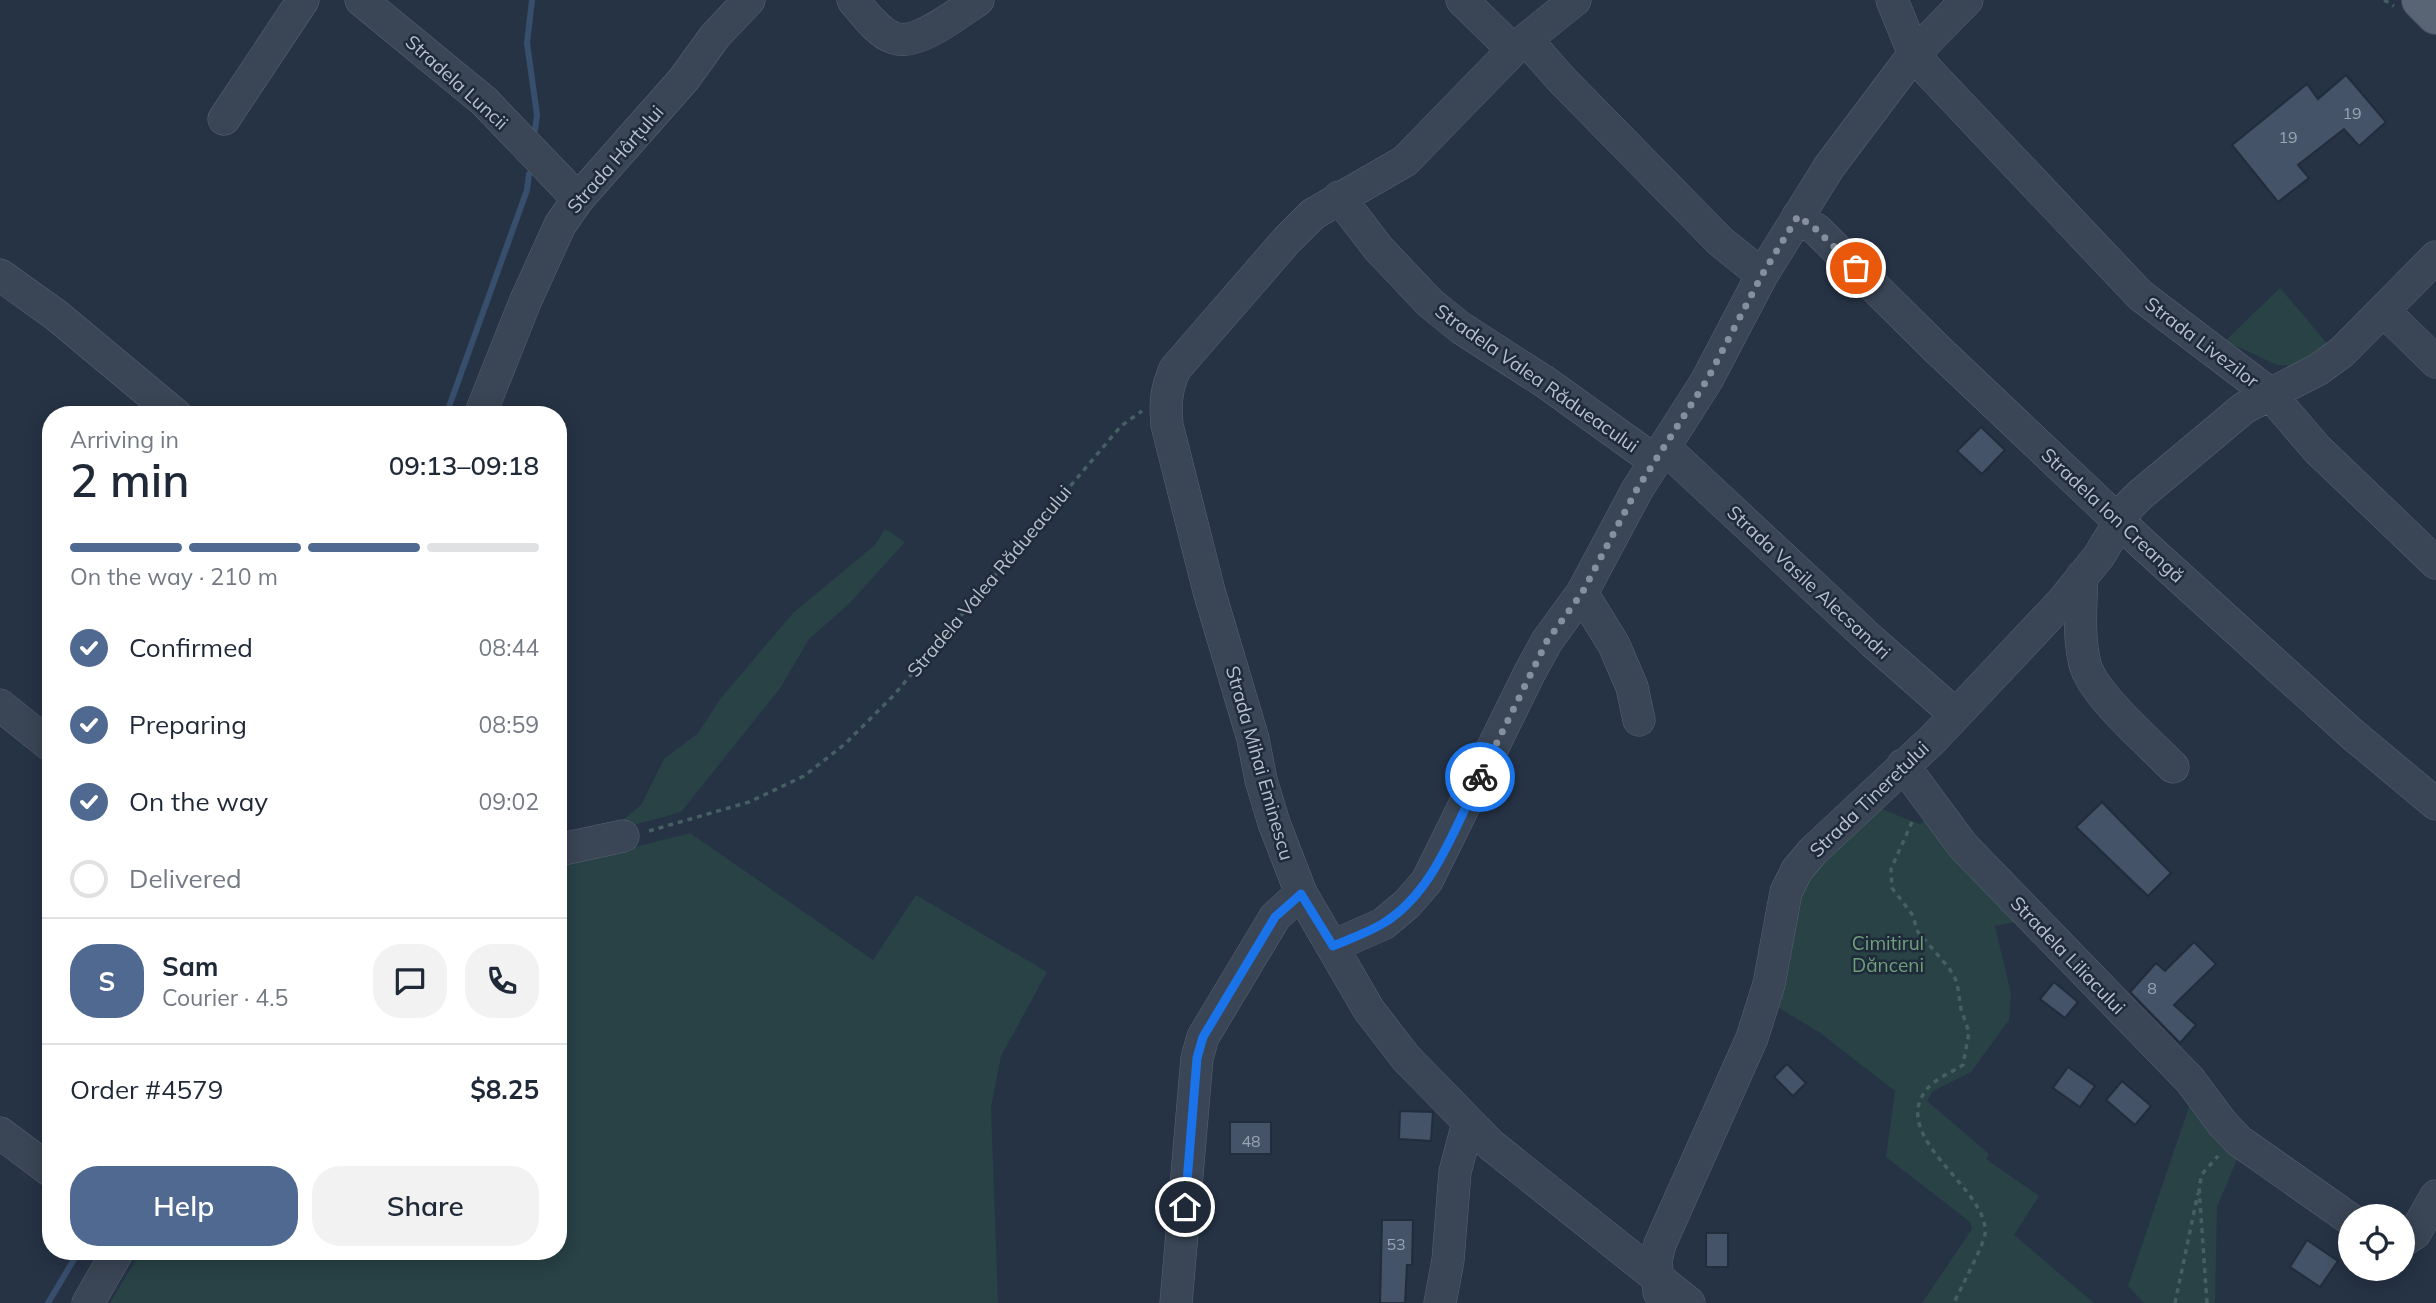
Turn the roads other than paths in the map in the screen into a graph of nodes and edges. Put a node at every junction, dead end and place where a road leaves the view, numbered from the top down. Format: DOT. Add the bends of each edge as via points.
graph roads {
  1 [pos="303,0"];
  2 [pos="361,0"];
  3 [pos="749,0"];
  4 [pos="853,0"];
  5 [pos="978,0"];
  6 [pos="1462,0"];
  7 [pos="1575,0"];
  8 [pos="1892,0"];
  9 [pos="1967,0"];
  10 [pos="2421,0"];
  11 [pos="2436,15"];
  12 [pos="1520,45"];
  13 [pos="1914,54"];
  14 [pos="224,119"];
  15 [pos="1339,197"];
  16 [pos="578,199"];
  17 [pos="1798,216"];
  18 [pos="2436,257"];
  19 [pos="1762,275"];
  20 [pos="5,288"];
  21 [pos="2384,311"];
  22 [pos="2436,362"];
  23 [pos="2269,393"];
  24 [pos="165,406"];
  25 [pos="484,406"];
  26 [pos="1660,455"];
  27 [pos="2119,522"];
  28 [pos="2436,563"];
  29 [pos="2082,576"];
  30 [pos="1582,593"];
  31 [pos="0,705"];
  32 [pos="1955,714"];
  33 [pos="1639,720"];
  34 [pos="42,739"];
  35 [pos="1903,765"];
  36 [pos="2173,767"];
  37 [pos="2436,804"];
  38 [pos="622,836"];
  39 [pos="567,848"];
  40 [pos="1301,894"];
  41 [pos="1333,946"];
  42 [pos="1468,1124"];
  43 [pos="0,1133"];
  44 [pos="42,1164"];
  45 [pos="2436,1196"];
  46 [pos="2338,1211"];
  47 [pos="2415,1234"];
  48 [pos="113,1260"];
  49 [pos="1659,1290"];
  50 [pos="88,1303"];
  51 [pos="1177,1303"];
  52 [pos="1440,1303"];
  53 [pos="1689,1303"];
  1 -- 14 [label="street"];
  2 -- 16 [label="street, Stradela Luncii" via="484,101"];
  3 -- 16 [label="street, Strada Hârțului"];
  4 -- 5 [label="street" via="884,32 906,40 935,28"];
  6 -- 12 [label="street"];
  7 -- 12 [label="street"];
  8 -- 13 [label="street"];
  9 -- 13 [label="street"];
  10 -- 11 [label="main road"];
  12 -- 15 [label="street" via="1405,161"];
  12 -- 19 [label="street" via="1561,79 1720,241"];
  13 -- 17 [label="street" via="1863,119"];
  13 -- 23 [label="street, Strada Livezilor" via="2140,295"];
  15 -- 26 [label="street, Stradela Valea Rădueacului" via="1378,248 1430,303 1461,328"];
  15 -- 40 [label="street, Strada Mihai Eminescu" via="1287,240 1183,360 1168,386 1165,404 1261,780"];
  16 -- 25 [label="street, Strada Hârțului" via="560,225 524,302"];
  17 -- 19 [label="street"];
  17 -- 27 [label="street, Stradela Ion Creangă"];
  18 -- 21 [label="street, Strada Tineretului"];
  19 -- 26 [label="street" via="1707,380"];
  20 -- 24 [label="street" via="57,315"];
  21 -- 22 [label="street"];
  21 -- 23 [label="street, Strada Tineretului" via="2319,369"];
  23 -- 27 [label="street, Strada Tineretului" via="2244,408 2140,495"];
  23 -- 28 [label="street, Strada Livezilor" via="2317,449"];
  26 -- 30 [label="street"];
  26 -- 32 [label="street, Strada Vasile Alecsandri"];
  27 -- 29 [label="street, Strada Tineretului"];
  27 -- 37 [label="street, Stradela Ion Creangă" via="2352,734"];
  29 -- 32 [label="street, Strada Tineretului"];
  29 -- 36 [label="street" via="2085,667 2095,685"];
  30 -- 33 [label="street" via="1614,645 1632,687"];
  30 -- 41 [label="street" via="1547,641 1427,881 1383,924"];
  31 -- 34 [label="street"];
  32 -- 35 [label="street, Strada Tineretului"];
  35 -- 46 [label="street, Stradela Liliacului" via="1972,855 2190,1080 2239,1141"];
  35 -- 49 [label="street, Strada Tineretului" via="1812,851 1786,892 1758,1020 1666,1225 1656,1261"];
  38 -- 39 [label="street"];
  40 -- 41 [label="street, Strada Mihai Eminescu"];
  40 -- 51 [label="street" via="1275,917 1203,1037 1197,1058"];
  41 -- 42 [label="street, Strada Mihai Eminescu" via="1386,1034"];
  42 -- 49 [label="street, Strada Mihai Eminescu"];
  42 -- 52 [label="street" via="1455,1172"];
  43 -- 44 [label="street"];
  45 -- 47 [label="street"];
  48 -- 50 [label="street"];
  49 -- 53 [label="street, Strada Mihai Eminescu"];
}
